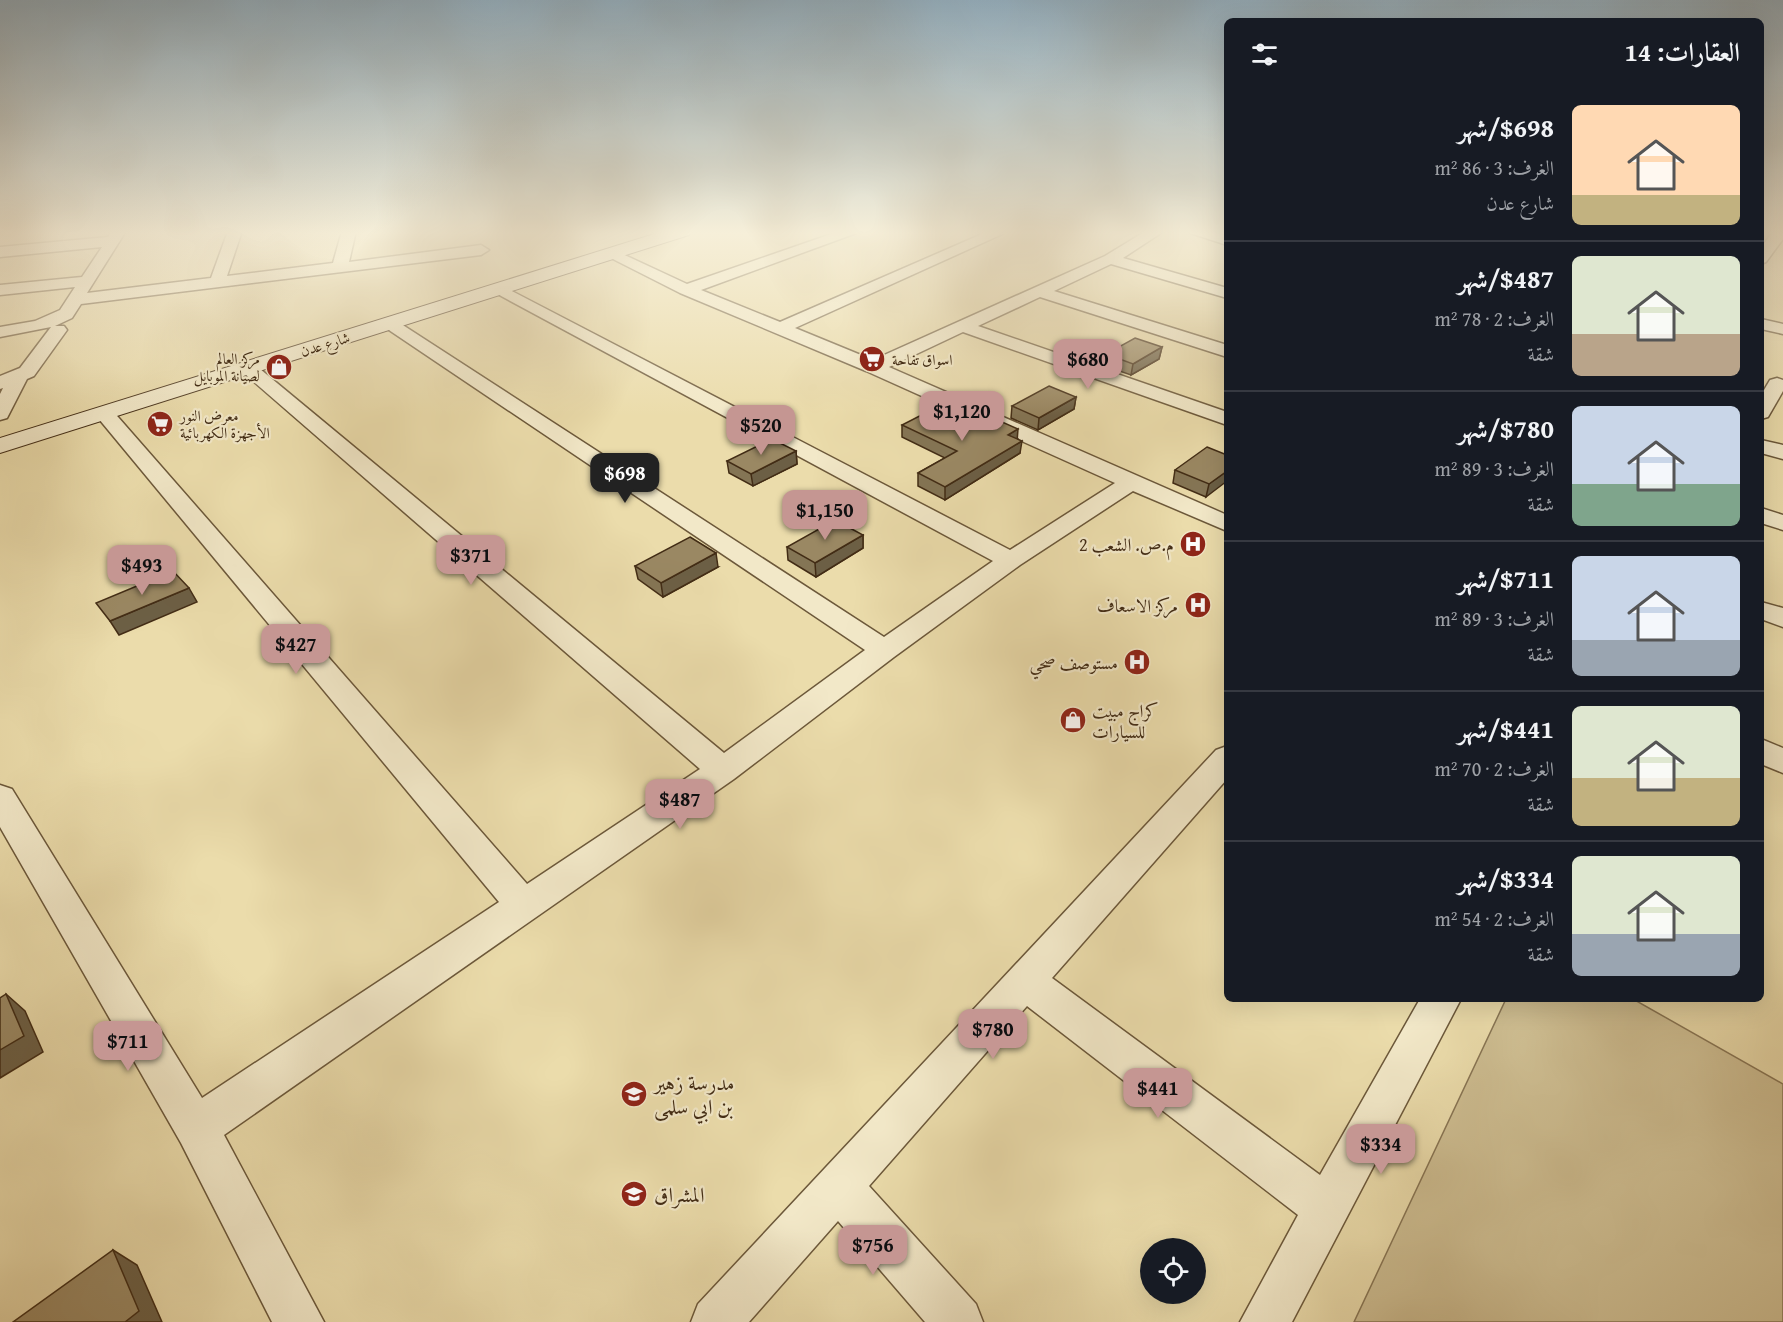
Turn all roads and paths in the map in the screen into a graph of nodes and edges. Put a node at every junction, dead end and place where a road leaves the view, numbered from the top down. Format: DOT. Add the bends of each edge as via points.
graph roads {
  1 [pos="80,293"];
  2 [pos="136,293"];
  3 [pos="450,293"];
  4 [pos="489,293"];
  5 [pos="503,293"];
  6 [pos="692,293"];
  7 [pos="862,293"];
  8 [pos="1040,293"];
  9 [pos="1044,293"];
  10 [pos="75,300"];
  11 [pos="389,324"];
  12 [pos="1764,325"];
  13 [pos="962,326"];
  14 [pos="779,329"];
  15 [pos="1783,329"];
  16 [pos="58,330"];
  17 [pos="0,332"];
  18 [pos="1224,350"];
  19 [pos="247,368"];
  20 [pos="873,368"];
  21 [pos="9,381"];
  22 [pos="1774,383"];
  23 [pos="1764,406"];
  24 [pos="104,413"];
  25 [pos="0,414"];
  26 [pos="1224,418"];
  27 [pos="0,430"];
  28 [pos="0,446"];
  29 [pos="1764,447"];
  30 [pos="1783,452"];
  31 [pos="1131,482"];
  32 [pos="1764,516"];
  33 [pos="1224,523"];
  34 [pos="1783,523"];
  35 [pos="1011,560"];
  36 [pos="1764,611"];
  37 [pos="1783,618"];
  38 [pos="884,650"];
  39 [pos="1764,752"];
  40 [pos="1783,761"];
  41 [pos="723,770"];
  42 [pos="1221,776"];
  43 [pos="0,798"];
  44 [pos="524,906"];
  45 [pos="1025,981"];
  46 [pos="1439,1002"];
  47 [pos="196,1128"];
  48 [pos="839,1187"];
  49 [pos="1327,1209"];
  50 [pos="299,1322"];
  51 [pos="716,1322"];
  52 [pos="958,1322"];
  53 [pos="1265,1322"];
  1 -- 10 [label="street"];
  2 -- 10 [label="street"];
  3 -- 27 [label="street, شارع عدن"];
  4 -- 11 [label="street, شارع عدن"];
  5 -- 35 [label="street"];
  6 -- 14 [label="street"];
  7 -- 14 [label="street"];
  8 -- 13 [label="street"];
  9 -- 18 [label="street"];
  10 -- 17 [label="street" via="66,315 56,321"];
  11 -- 19 [label="street, شارع عدن"];
  11 -- 38 [label="street"];
  12 -- 15 [label="street"];
  13 -- 20 [label="street"];
  13 -- 26 [label="street"];
  14 -- 20 [label="street"];
  16 -- 21 [label="street" via="31,369"];
  19 -- 24 [label="street, شارع عدن"];
  19 -- 41 [label="street"];
  20 -- 31 [label="street"];
  21 -- 25 [label="street"];
  22 -- 23 [label="street"];
  24 -- 28 [label="street, شارع عدن"];
  24 -- 44 [label="street"];
  29 -- 30 [label="street"];
  31 -- 33 [label="street"];
  31 -- 35 [label="street"];
  32 -- 34 [label="street"];
  35 -- 38 [label="street"];
  36 -- 37 [label="street"];
  38 -- 41 [label="street"];
  39 -- 40 [label="street"];
  41 -- 44 [label="street"];
  42 -- 45 [label="street"];
  43 -- 47 [label="street"];
  44 -- 47 [label="street"];
  45 -- 48 [label="street"];
  45 -- 49 [label="street"];
  46 -- 49 [label="street"];
  47 -- 50 [label="street"];
  48 -- 51 [label="street"];
  48 -- 52 [label="street"];
  49 -- 53 [label="street"];
}
